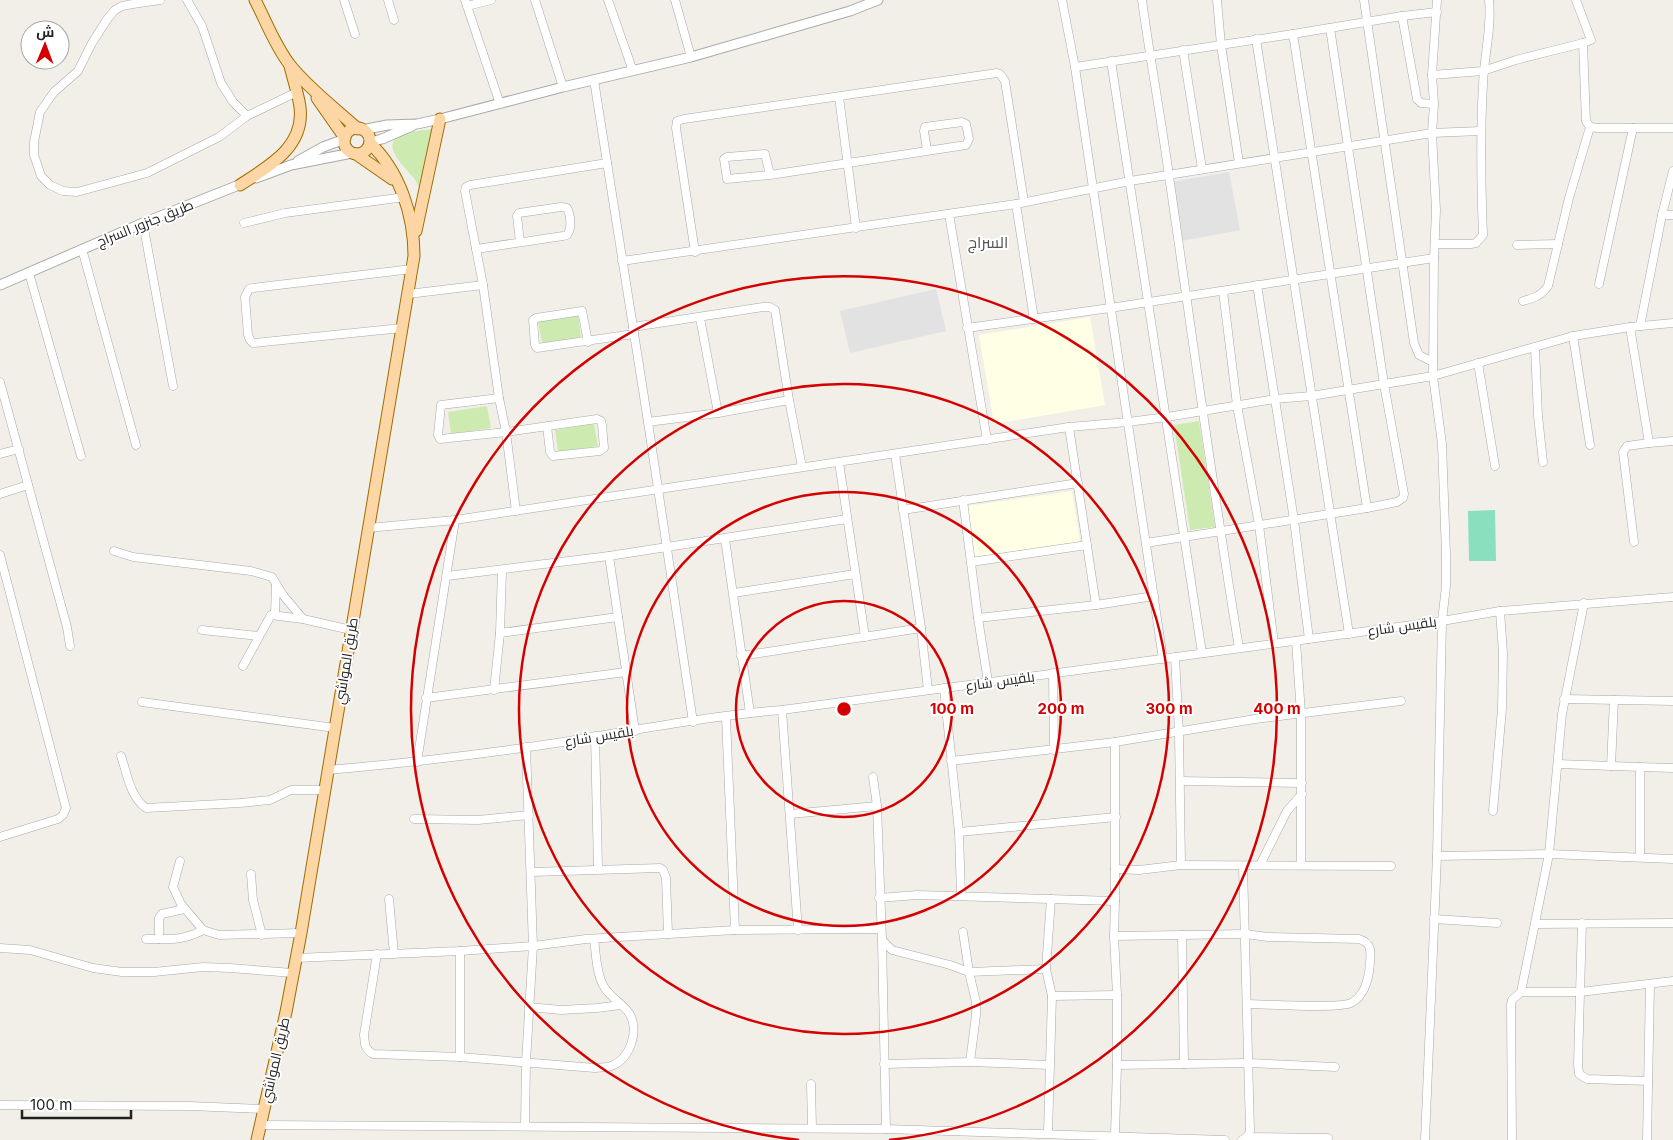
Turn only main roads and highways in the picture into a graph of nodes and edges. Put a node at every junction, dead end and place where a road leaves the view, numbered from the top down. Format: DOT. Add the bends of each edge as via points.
graph roads {
  1 [pos="255,0"];
  2 [pos="289,64"];
  3 [pos="308,84"];
  4 [pos="440,119"];
  5 [pos="360,129"];
  6 [pos="345,138"];
  7 [pos="370,143"];
  8 [pos="354,153"];
  9 [pos="397,183"];
  10 [pos="240,184"];
  11 [pos="414,240"];
  12 [pos="256,1140"];
  1 -- 2 [label="main road"];
  2 -- 3 [label="main road"];
  2 -- 10 [label="main road" via="297,92 298,130 284,154"];
  3 -- 5 [label="main road"];
  3 -- 6 [label="main road"];
  4 -- 11 [label="main road"];
  5 -- 6 [label="main road" via="351,130"];
  5 -- 7 [label="main road" via="369,136"];
  6 -- 8 [label="main road" via="347,149"];
  7 -- 8 [label="main road" via="365,151"];
  7 -- 9 [label="main road, طريق المواشي"];
  8 -- 9 [label="main road, طريق المواشي"];
  9 -- 11 [label="main road, طريق المواشي" via="405,198"];
  11 -- 12 [label="main road, طريق المواشي" via="408,294 301,933"];
}
